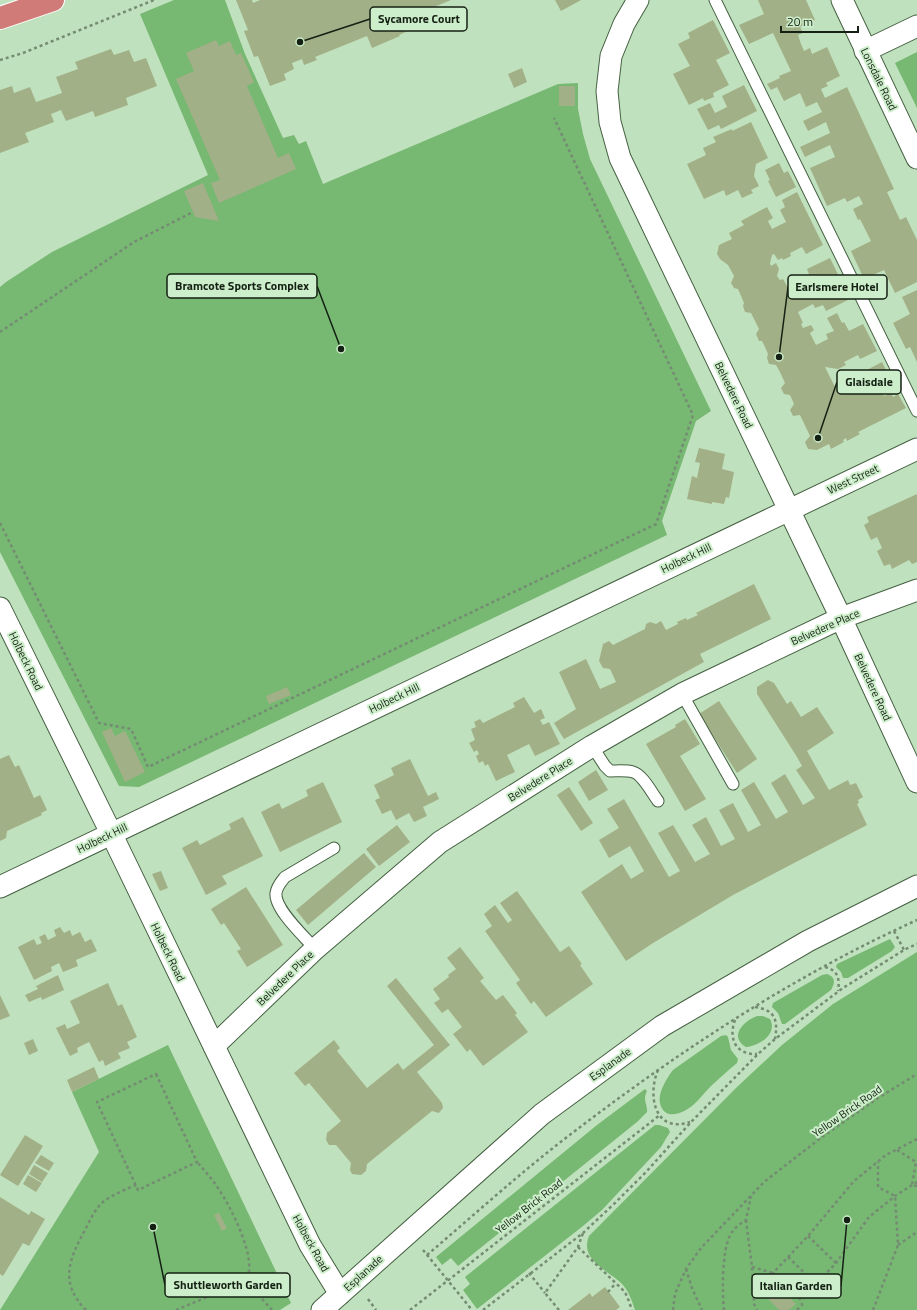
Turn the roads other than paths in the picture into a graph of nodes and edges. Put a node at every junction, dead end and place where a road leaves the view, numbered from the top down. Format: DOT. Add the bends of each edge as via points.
graph roads {
  1 [pos="53,0"];
  2 [pos="638,0"];
  3 [pos="715,0"];
  4 [pos="842,0"];
  5 [pos="10,10"];
  6 [pos="917,26"];
  7 [pos="865,51"];
  8 [pos="917,158"];
  9 [pos="917,410"];
  10 [pos="917,449"];
  11 [pos="788,509"];
  12 [pos="917,590"];
  13 [pos="0,608"];
  14 [pos="841,618"];
  15 [pos="682,694"];
  16 [pos="592,746"];
  17 [pos="917,782"];
  18 [pos="733,784"];
  19 [pos="658,801"];
  20 [pos="112,833"];
  21 [pos="334,848"];
  22 [pos="917,886"];
  23 [pos="0,887"];
  24 [pos="315,949"];
  25 [pos="214,1046"];
  26 [pos="340,1294"];
  27 [pos="322,1310"];
  1 -- 5 [label="highway"];
  2 -- 11 [label="street, Belvedere Road" via="624,24 611,56 607,91 610,122 620,158"];
  3 -- 9 [label="lane"];
  4 -- 7 [label="street, Lonsdale Road"];
  6 -- 7 [label="street"];
  7 -- 8 [label="street, Lonsdale Road"];
  10 -- 11 [label="street, West Street"];
  11 -- 14 [label="street, Belvedere Road"];
  11 -- 20 [label="street, Holbeck Hill"];
  12 -- 14 [label="street, Belvedere Place"];
  13 -- 20 [label="street, Holbeck Road"];
  14 -- 15 [label="street, Belvedere Place"];
  14 -- 17 [label="street, Belvedere Road"];
  15 -- 16 [label="street, Belvedere Place"];
  15 -- 18 [label="lane"];
  16 -- 19 [label="lane" via="610,771 628,771 640,775"];
  16 -- 24 [label="street, Belvedere Place" via="440,842"];
  20 -- 23 [label="street, Holbeck Hill"];
  20 -- 25 [label="street, Holbeck Road"];
  21 -- 24 [label="lane" via="285,877 279,884 276,894 283,913"];
  22 -- 26 [label="street, Esplanade" via="808,941 662,1026 542,1114"];
  24 -- 25 [label="street, Belvedere Place"];
  25 -- 26 [label="street, Holbeck Road" via="310,1246"];
  26 -- 27 [label="street, Esplanade"];
}
